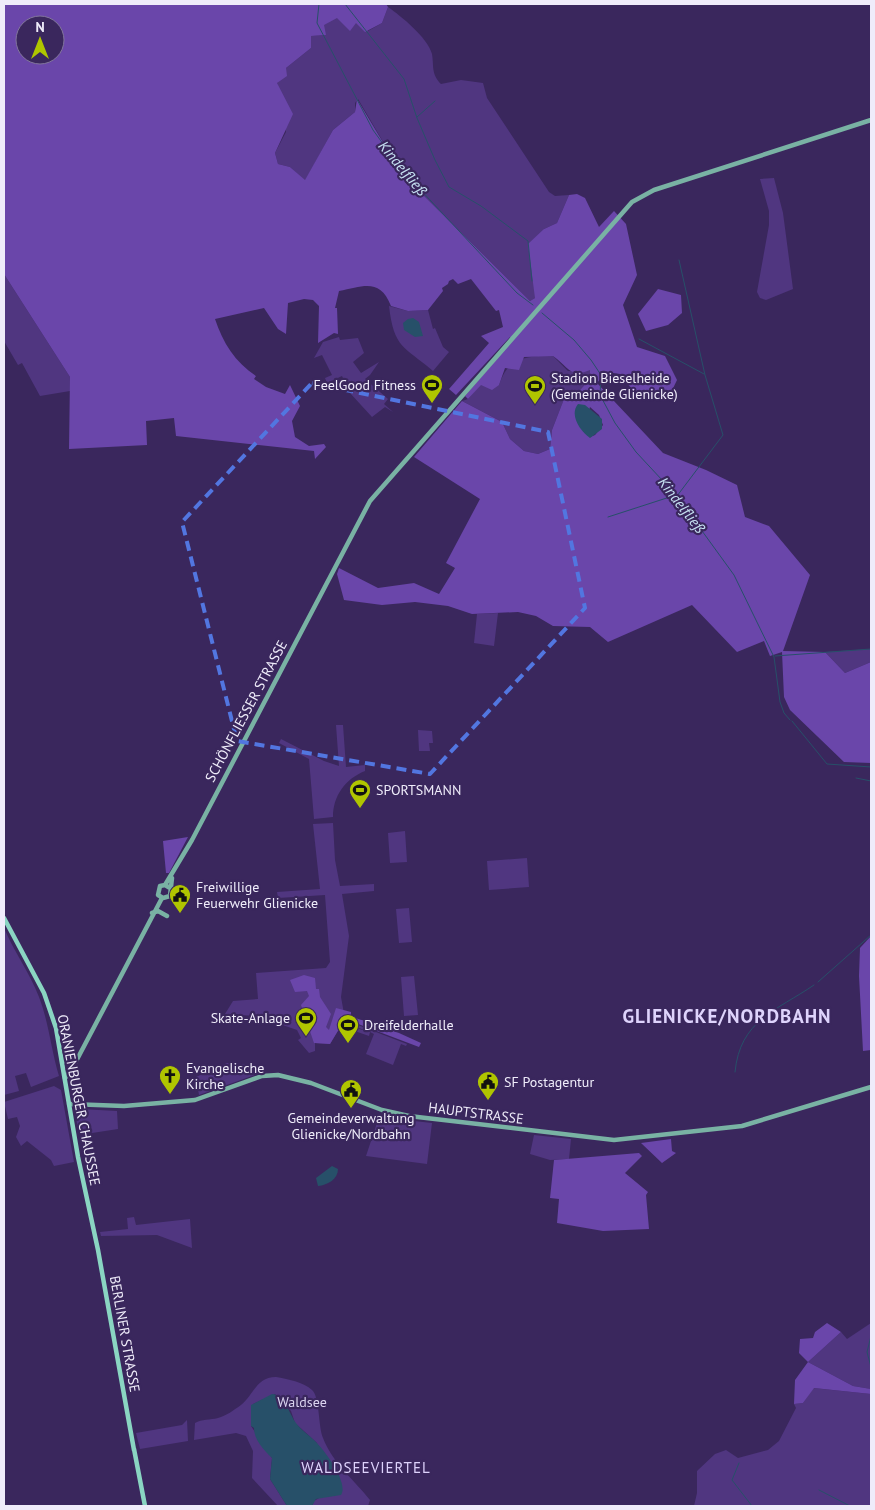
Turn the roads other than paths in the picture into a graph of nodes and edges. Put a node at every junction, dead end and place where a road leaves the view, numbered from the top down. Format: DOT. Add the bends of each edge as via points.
graph roads {
  1 [pos="871,120"];
  2 [pos="167,886"];
  3 [pos="160,897"];
  4 [pos="152,913"];
  5 [pos="167,916"];
  6 [pos="4,918"];
  7 [pos="62,1058"];
  8 [pos="76,1060"];
  9 [pos="65,1078"];
  10 [pos="871,1087"];
  11 [pos="69,1104"];
  12 [pos="96,1236"];
  13 [pos="145,1506"];
  1 -- 2 [label="main road, SCHÖNFLIESSER STRASSE" via="641,195 600,236 375,495"];
  2 -- 3 [label="main road" via="158,888"];
  2 -- 3 [label="main road" via="170,896"];
  3 -- 4 [label="main road"];
  4 -- 5 [label="main road" via="158,911"];
  4 -- 8 [label="main road"];
  6 -- 7 [label="main road, ORANIENBURGER CHAUSSEE" via="44,993"];
  7 -- 8 [label="main road" via="68,1064"];
  7 -- 9 [label="main road, ORANIENBURGER CHAUSSEE"];
  8 -- 9 [label="main road"];
  9 -- 11 [label="main road, ORANIENBURGER CHAUSSEE"];
  10 -- 11 [label="main road, HAUPTSTRASSE" via="742,1126 622,1139 409,1116 312,1083 278,1075 262,1076 194,1100 124,1106"];
  11 -- 12 [label="main road, ORANIENBURGER CHAUSSEE"];
  12 -- 13 [label="main road, BERLINER STRASSE"];
}
